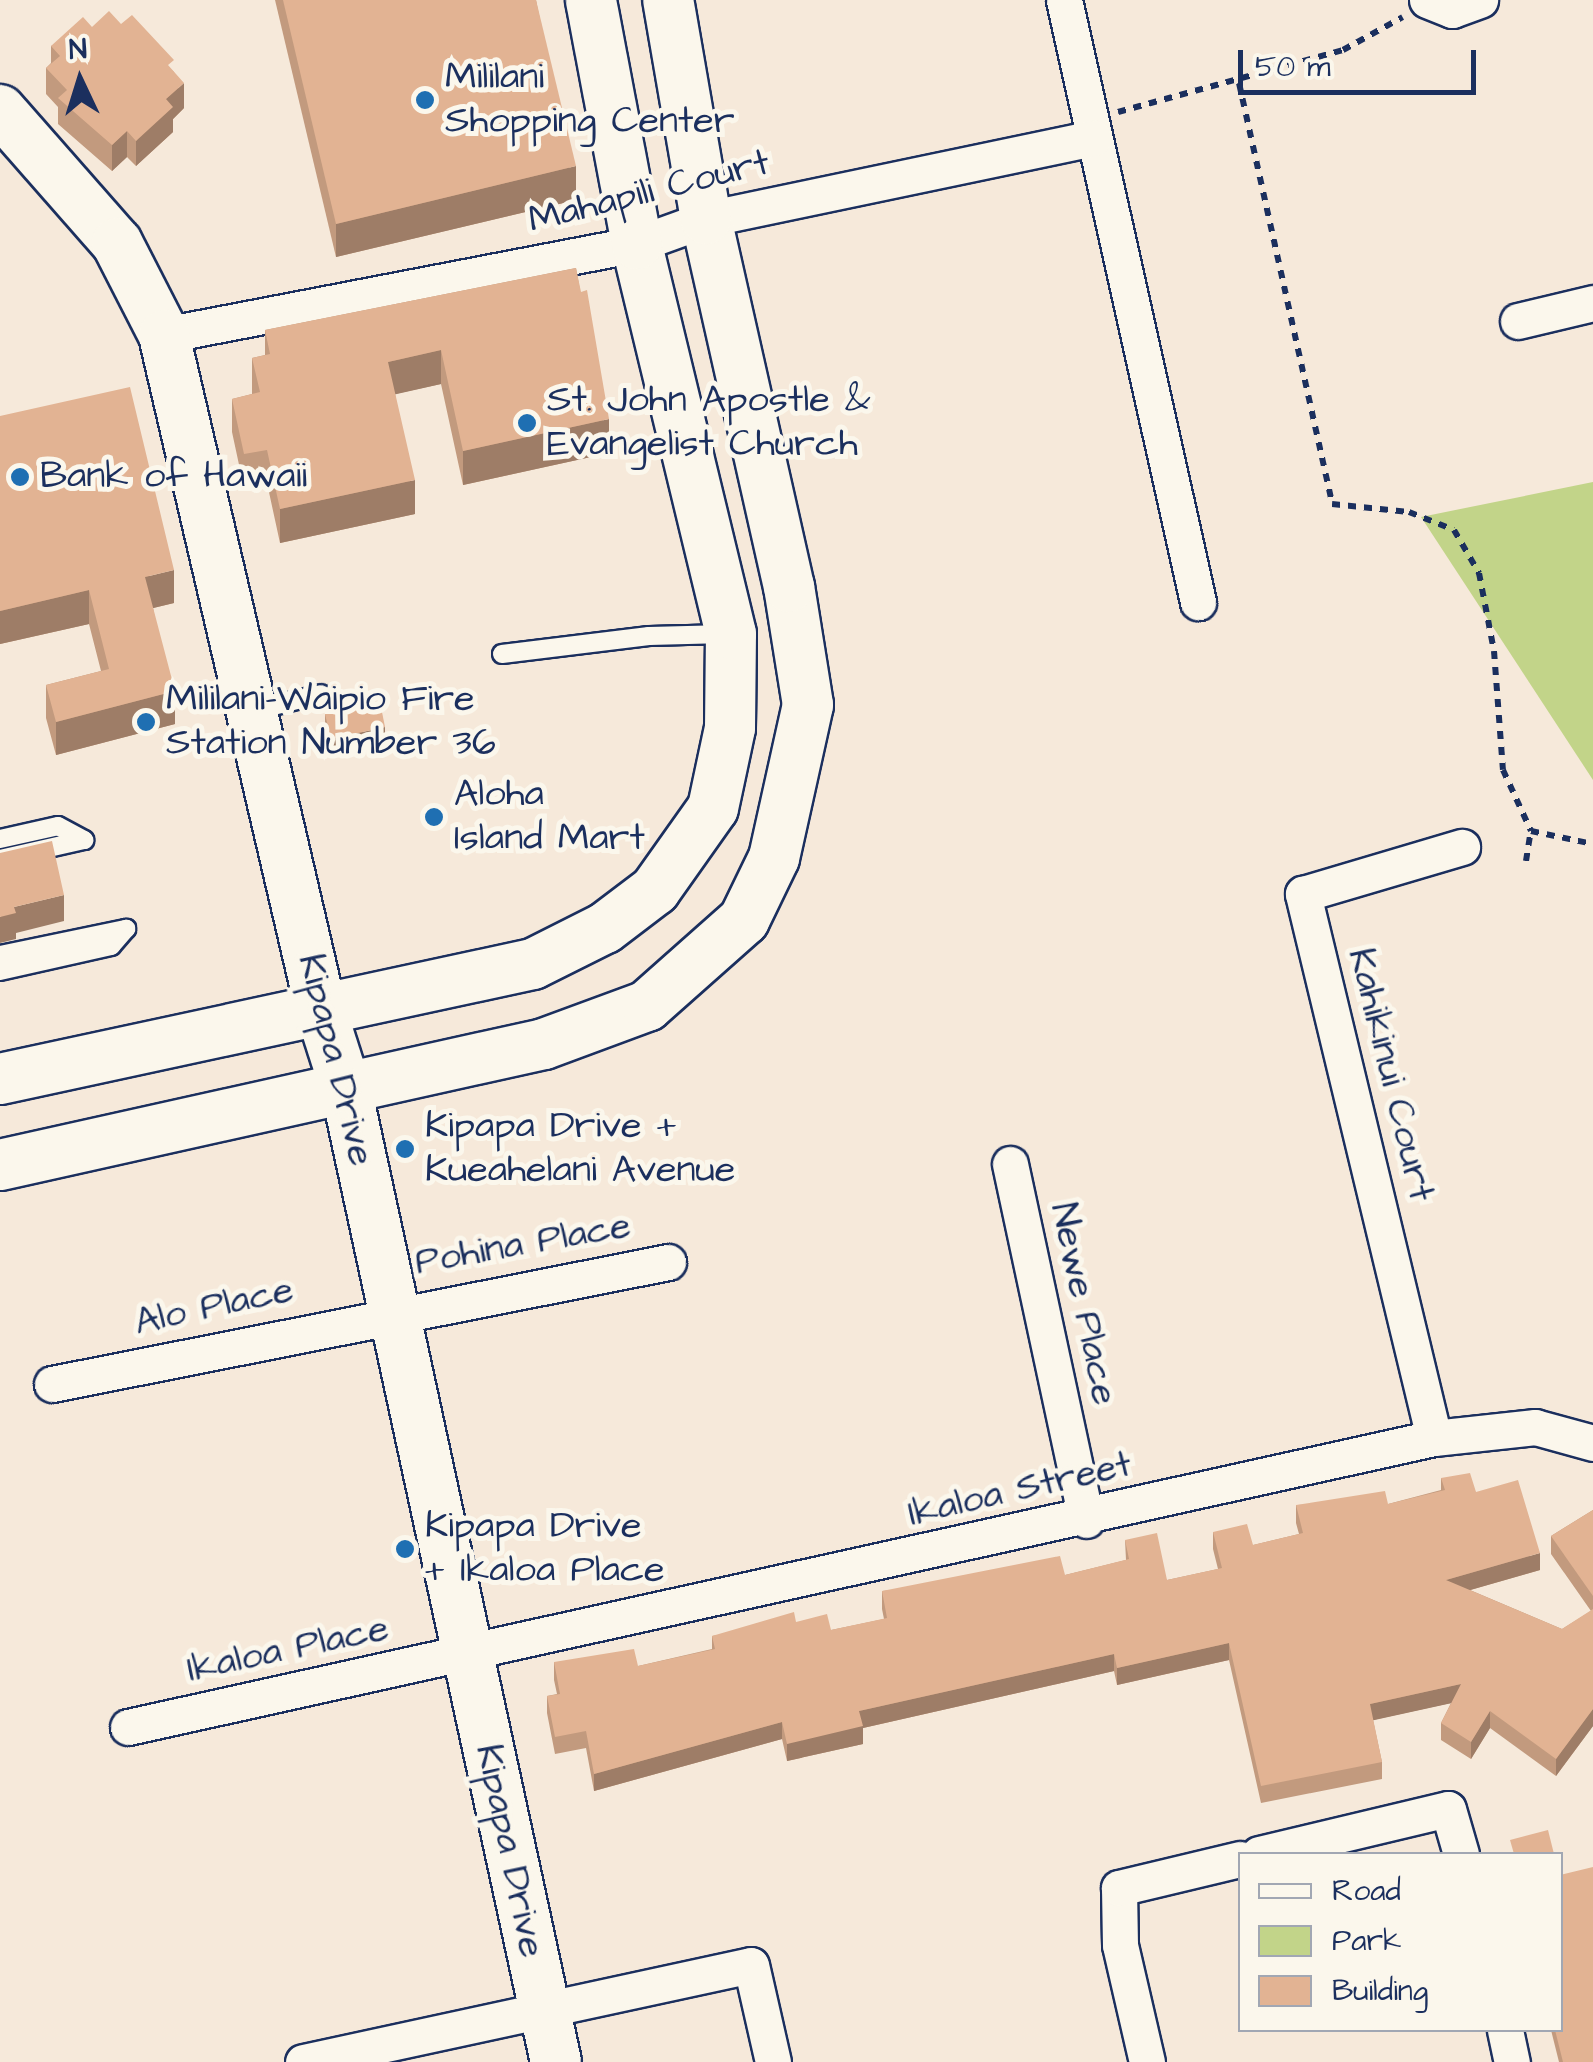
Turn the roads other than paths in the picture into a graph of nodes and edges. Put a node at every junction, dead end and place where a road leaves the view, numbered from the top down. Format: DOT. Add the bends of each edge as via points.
graph roads {
  1 [pos="590,0"];
  2 [pos="668,0"];
  3 [pos="1064,0"];
  4 [pos="1480,0"];
  5 [pos="1417,8"];
  6 [pos="0,110"];
  7 [pos="1103,126"];
  8 [pos="706,219"];
  9 [pos="637,244"];
  10 [pos="1593,303"];
  11 [pos="1518,321"];
  12 [pos="164,336"];
  13 [pos="1198,602"];
  14 [pos="731,634"];
  15 [pos="502,654"];
  16 [pos="321,694"];
  17 [pos="252,711"];
  18 [pos="0,840"];
  19 [pos="1462,847"];
  20 [pos="0,859"];
  21 [pos="0,955"];
  22 [pos="0,970"];
  23 [pos="322,1014"];
  24 [pos="0,1079"];
  25 [pos="346,1089"];
  26 [pos="1010,1164"];
  27 [pos="0,1165"];
  28 [pos="668,1262"];
  29 [pos="394,1312"];
  30 [pos="52,1384"];
  31 [pos="1434,1438"];
  32 [pos="1593,1443"];
  33 [pos="1086,1520"];
  34 [pos="466,1656"];
  35 [pos="128,1728"];
  36 [pos="1269,1852"];
  37 [pos="1461,1852"];
  38 [pos="1238,1859"];
  39 [pos="544,2009"];
  40 [pos="1505,2032"];
  41 [pos="303,2062"];
  42 [pos="556,2062"];
  43 [pos="773,2062"];
  44 [pos="1146,2062"];
  45 [pos="1512,2062"];
  1 -- 9 [label="street"];
  2 -- 8 [label="street"];
  3 -- 7 [label="street"];
  4 -- 5 [label="street" via="1452,10"];
  6 -- 12 [label="street, Kipapa Drive" via="117,243"];
  7 -- 8 [label="street, Mahapili Court"];
  7 -- 13 [label="street"];
  8 -- 9 [label="street, Mahapili Court"];
  8 -- 25 [label="street" via="790,587 808,705 774,858 744,920 647,1006 544,1044"];
  9 -- 12 [label="street, Mahapili Court"];
  9 -- 14 [label="street"];
  10 -- 11 [label="street"];
  12 -- 17 [label="street, Kipapa Drive"];
  14 -- 15 [label="lane" via="649,636"];
  14 -- 23 [label="street" via="730,728 713,808 655,890 605,928 533,964"];
  16 -- 17 [label="lane"];
  17 -- 23 [label="street, Kipapa Drive"];
  18 -- 20 [label="lane" via="58,826 84,840"];
  19 -- 31 [label="street, Kahikinui Court" via="1303,894"];
  21 -- 22 [label="lane" via="126,929 110,946"];
  23 -- 24 [label="street"];
  23 -- 25 [label="street, Kipapa Drive"];
  25 -- 27 [label="street"];
  25 -- 29 [label="street, Kipapa Drive"];
  26 -- 33 [label="street, Newe Place"];
  28 -- 29 [label="street, Pohina Place"];
  29 -- 30 [label="street, Alo Place"];
  29 -- 34 [label="street, Kipapa Drive"];
  31 -- 32 [label="street, Ikaloa Street" via="1535,1427"];
  31 -- 33 [label="street, Ikaloa Street"];
  33 -- 34 [label="street, Ikaloa Street"];
  34 -- 35 [label="street, Ikaloa Place"];
  34 -- 39 [label="street, Kipapa Drive"];
  36 -- 37 [label="street" via="1448,1810"];
  38 -- 44 [label="street" via="1119,1888 1120,1945"];
  39 -- 41 [label="street"];
  39 -- 42 [label="street, Kipapa Drive"];
  39 -- 43 [label="street" via="751,1965"];
  40 -- 45 [label="street"];
}
